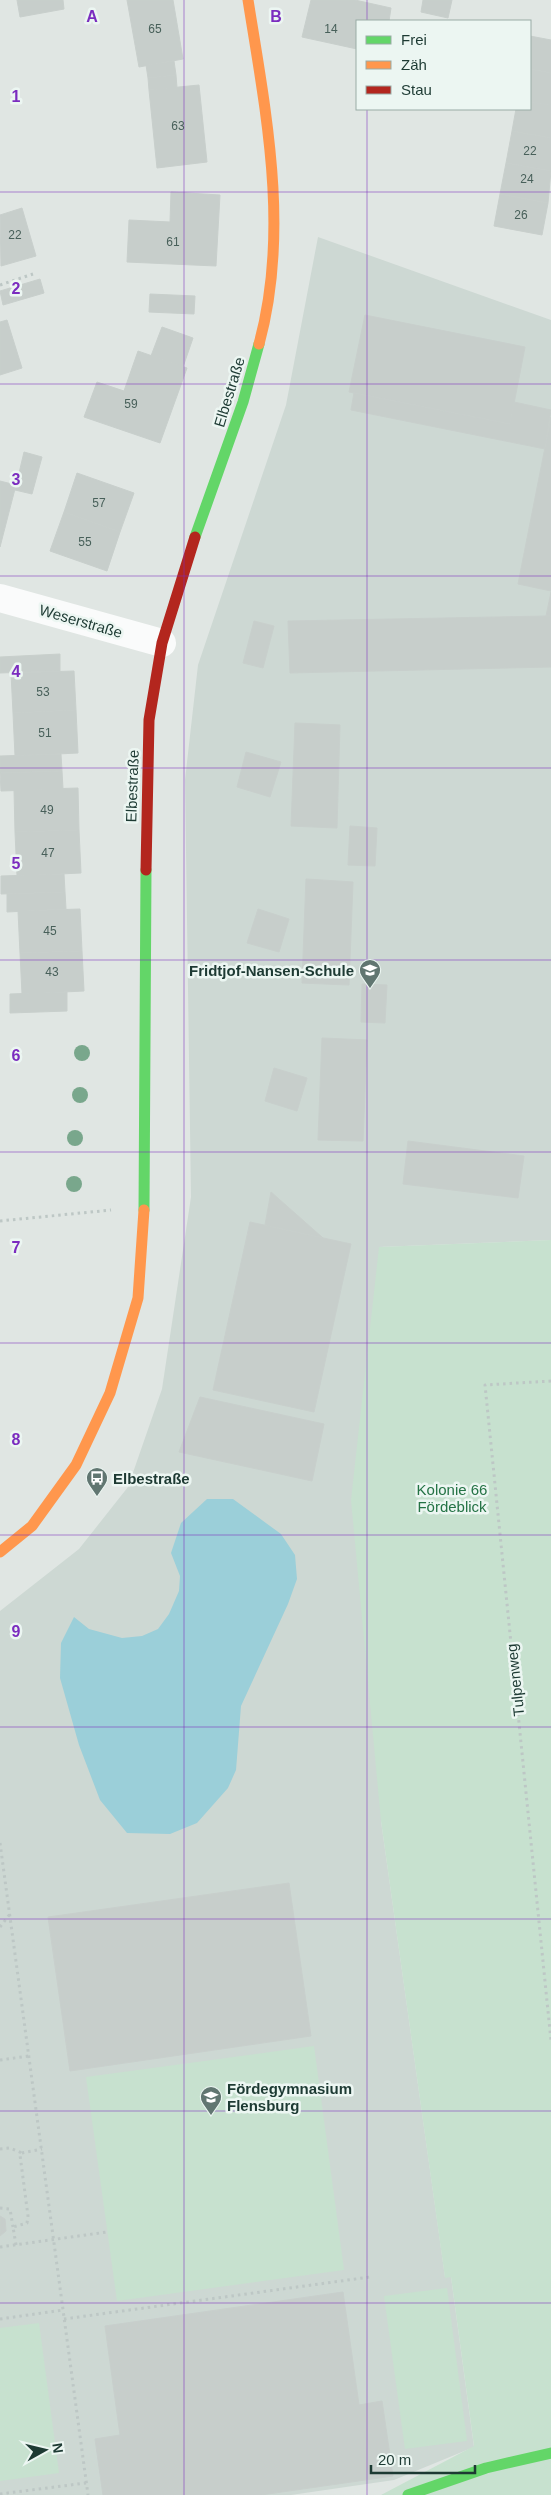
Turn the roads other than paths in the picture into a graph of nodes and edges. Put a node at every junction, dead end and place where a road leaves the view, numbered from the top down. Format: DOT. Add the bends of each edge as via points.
graph roads {
  1 [pos="248,0"];
  2 [pos="0,598"];
  3 [pos="162,643"];
  4 [pos="0,1552"];
  5 [pos="551,2452"];
  6 [pos="408,2495"];
  1 -- 3 [label="street, Elbestraße" via="268,124 275,244 262,333 243,402 190,550"];
  2 -- 3 [label="street, Weserstraße"];
  3 -- 4 [label="street, Elbestraße" via="149,720 144,1207 138,1298 110,1392 76,1465 32,1526"];
  5 -- 6 [label="street" via="486,2468"];
}
